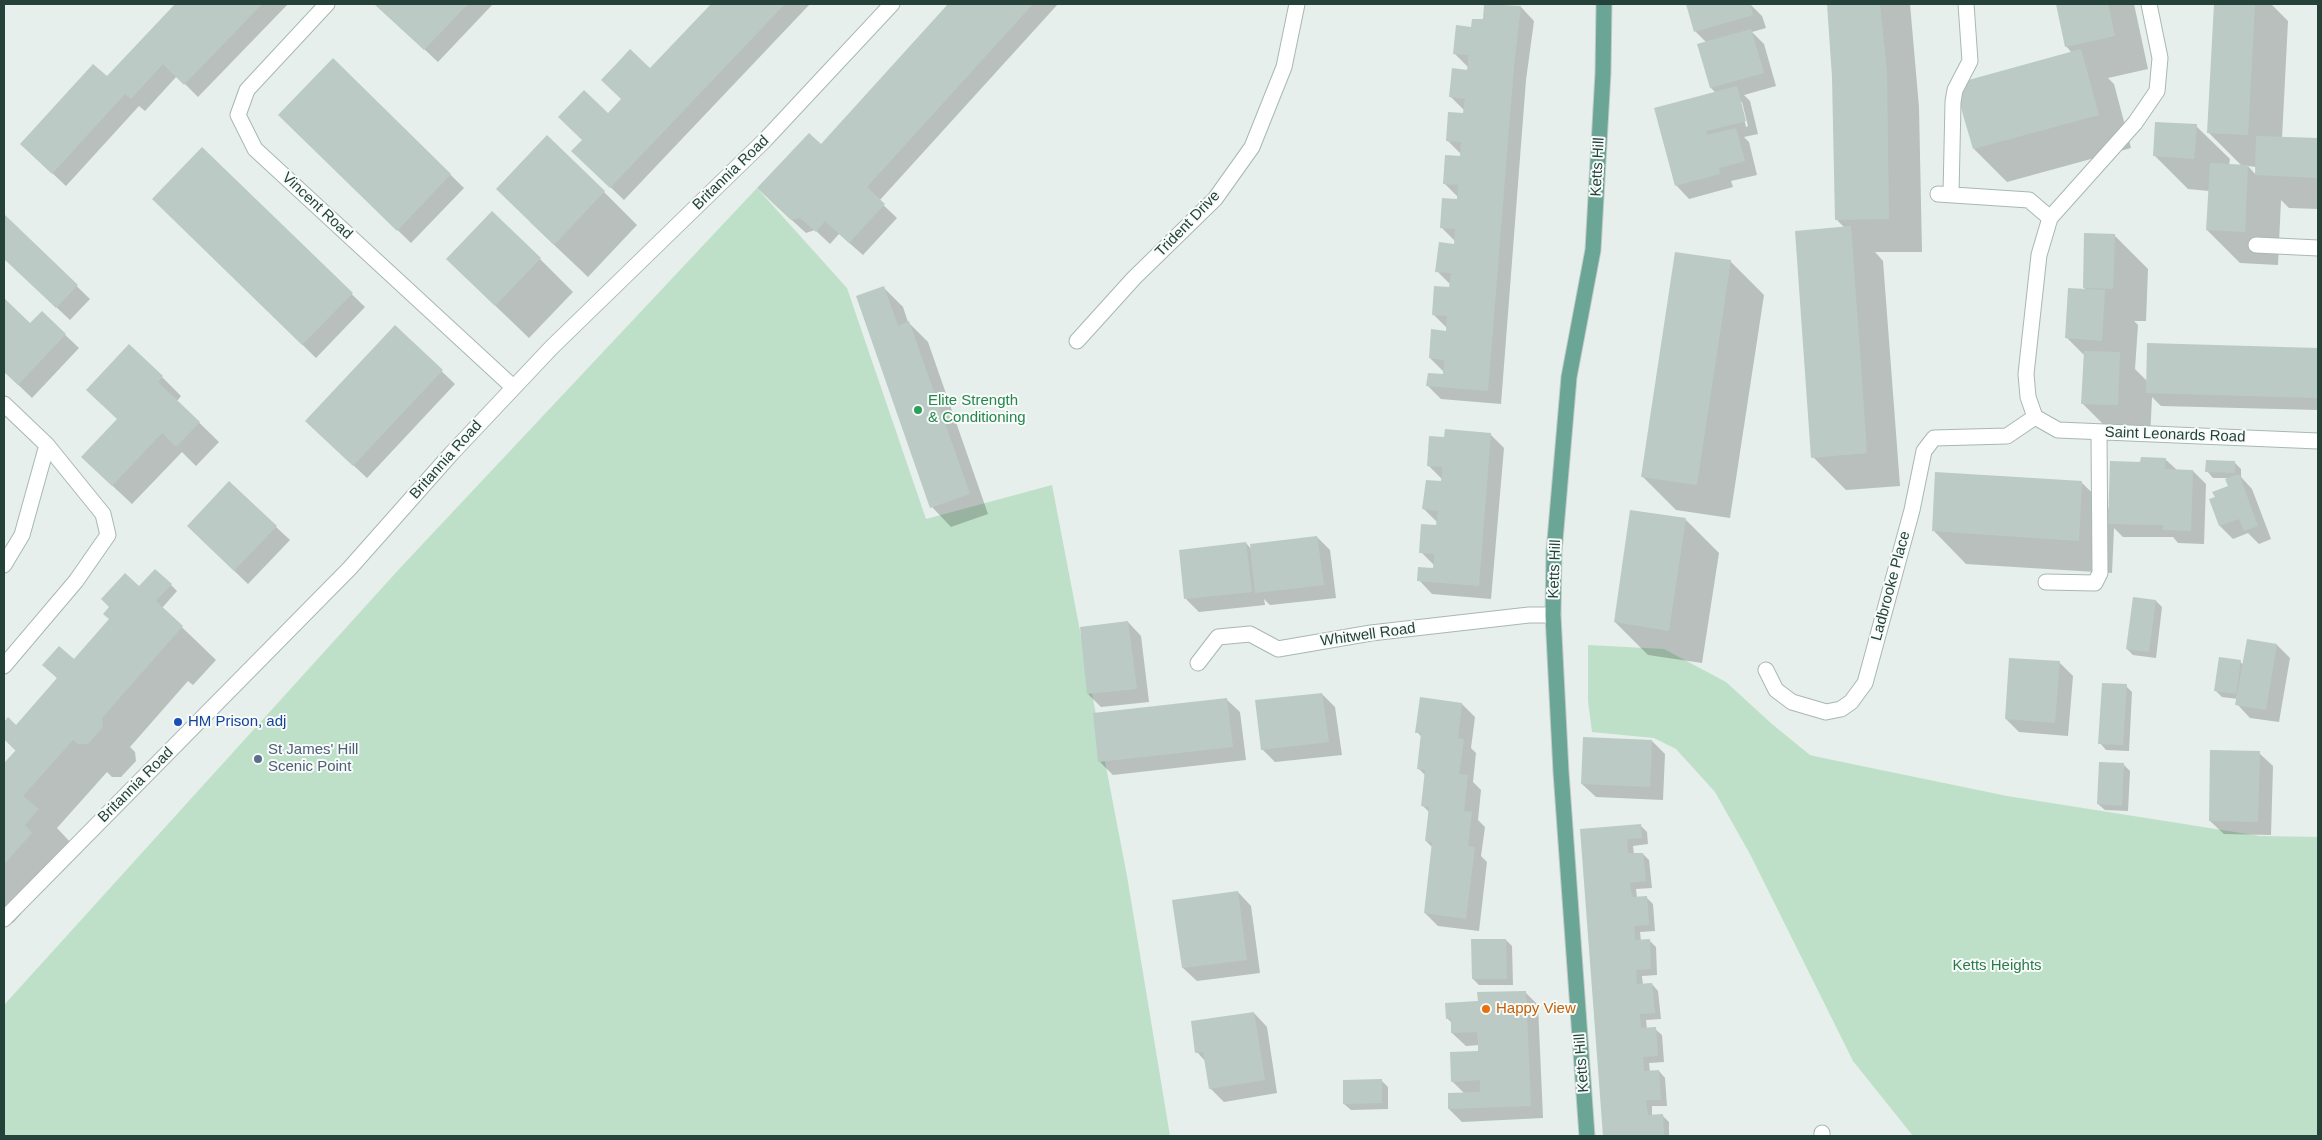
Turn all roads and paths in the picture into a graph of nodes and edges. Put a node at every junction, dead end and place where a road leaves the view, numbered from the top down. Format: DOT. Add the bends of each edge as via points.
graph roads {
  1 [pos="327,4"];
  2 [pos="892,4"];
  3 [pos="1297,4"];
  4 [pos="1604,4"];
  5 [pos="1966,4"];
  6 [pos="2149,4"];
  7 [pos="2050,218"];
  8 [pos="2256,245"];
  9 [pos="2318,248"];
  10 [pos="1077,341"];
  11 [pos="513,388"];
  12 [pos="4,404"];
  13 [pos="2035,417"];
  14 [pos="2099,433"];
  15 [pos="2318,441"];
  16 [pos="47,445"];
  17 [pos="4,565"];
  18 [pos="2046,582"];
  19 [pos="1554,615"];
  20 [pos="1198,663"];
  21 [pos="4,666"];
  22 [pos="1766,670"];
  23 [pos="4,920"];
  24 [pos="1587,1136"];
  1 -- 11 [label="street, Vincent Road" via="247,90 238,116 255,149"];
  2 -- 11 [label="street, Britannia Road" via="765,140"];
  3 -- 10 [label="street, Trident Drive" via="1284,67 1252,147 1215,199 1134,278"];
  4 -- 19 [label="main road, Ketts Hill" via="1593,250 1569,377 1554,552"];
  5 -- 7 [label="street" via="1970,61 1955,90 1945,194 2029,200"];
  6 -- 7 [label="street" via="2160,58 2158,91 2135,123"];
  7 -- 13 [label="street" via="2039,255 2026,374 2028,398"];
  8 -- 9 [label="street"];
  11 -- 23 [label="street, Britannia Road" via="350,568"];
  12 -- 16 [label="street"];
  13 -- 14 [label="street, Saint Leonards Road" via="2058,430"];
  13 -- 22 [label="street, Ladbrooke Place" via="2008,436 1934,438 1924,452 1912,510 1865,683 1851,702 1841,709 1826,712 1792,702 1776,690"];
  14 -- 15 [label="street, Saint Leonards Road"];
  14 -- 18 [label="street" via="2100,573 2095,583"];
  16 -- 17 [label="street" via="22,535"];
  16 -- 21 [label="street" via="103,514 108,535 76,581"];
  19 -- 20 [label="street, Whitwell Road" via="1371,633 1278,649 1250,634 1218,637"];
  19 -- 24 [label="main road, Ketts Hill" via="1561,772"];
}
